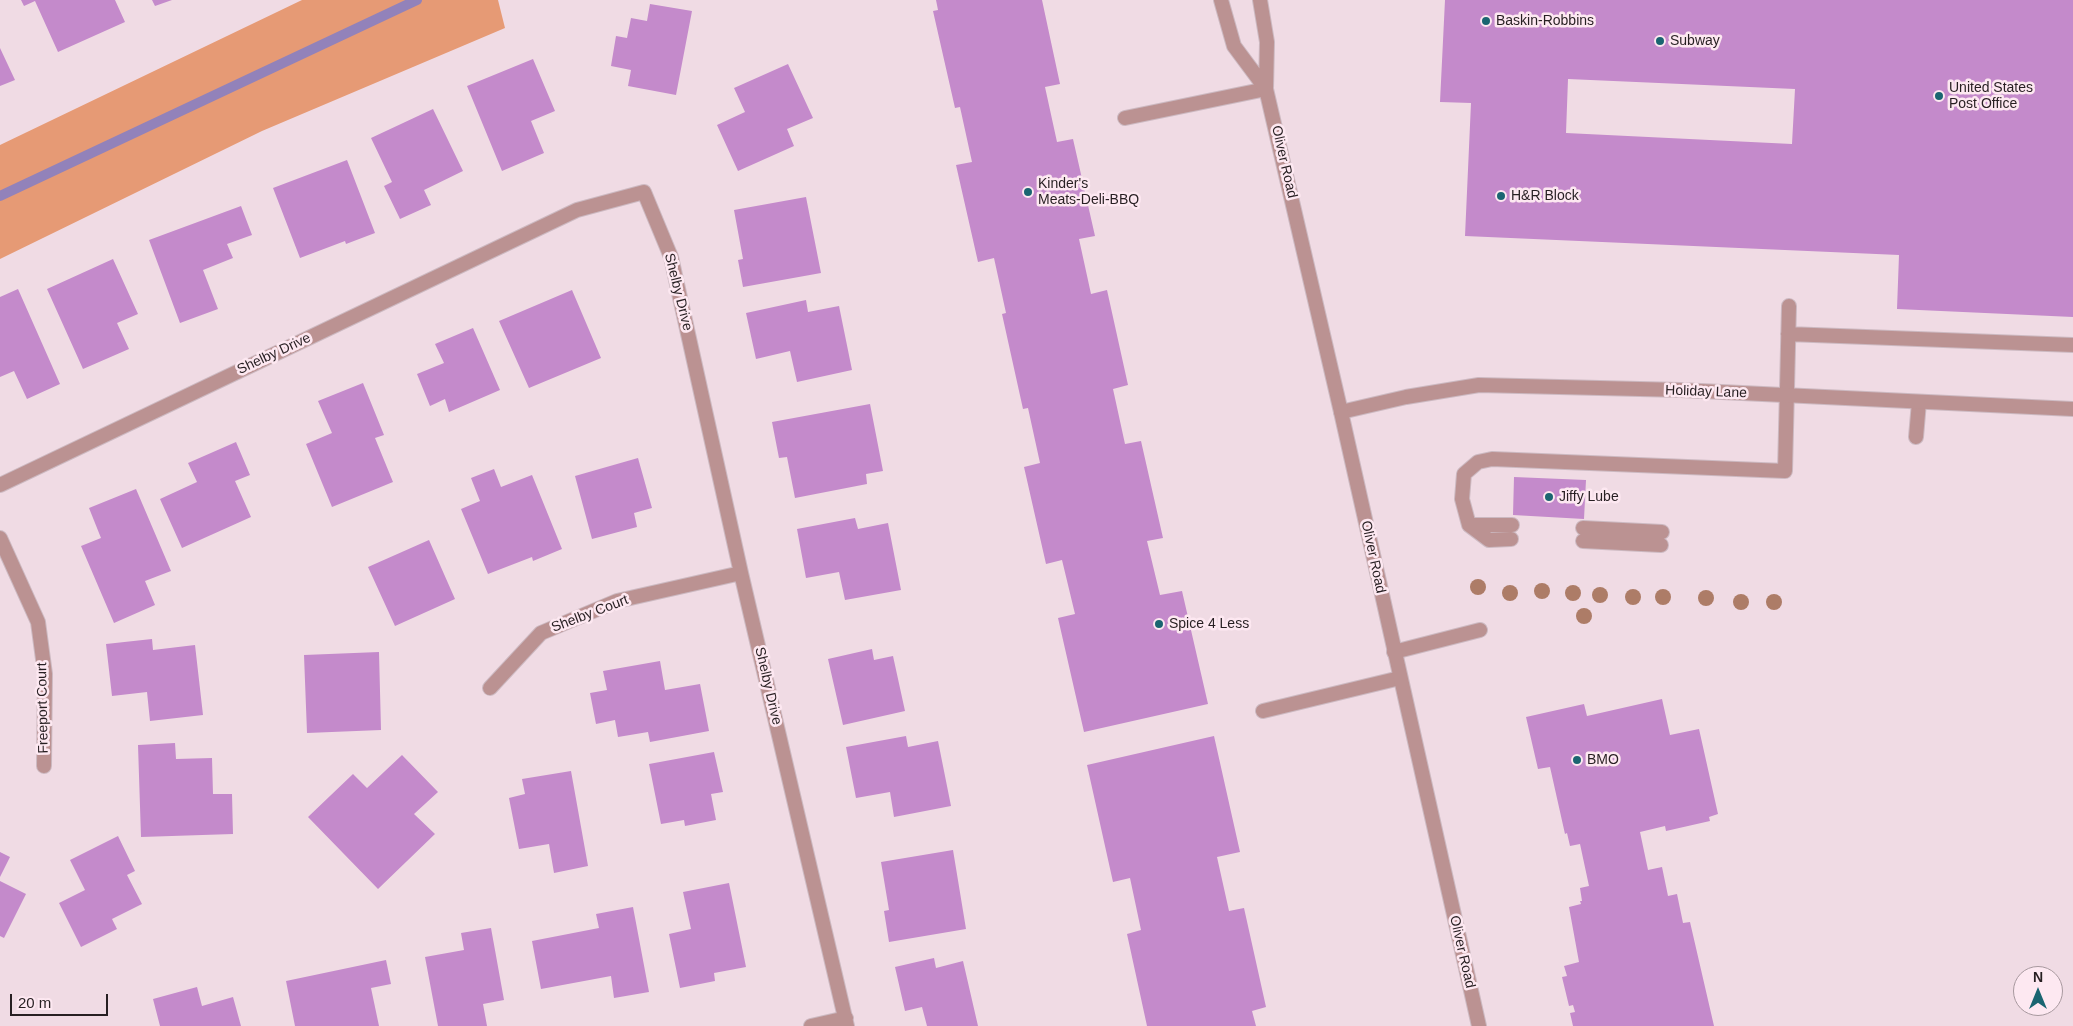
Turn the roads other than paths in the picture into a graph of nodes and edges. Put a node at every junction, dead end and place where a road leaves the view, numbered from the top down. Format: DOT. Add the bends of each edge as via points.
graph roads {
  1 [pos="1221,0"];
  2 [pos="1260,0"];
  3 [pos="1266,89"];
  4 [pos="1125,118"];
  5 [pos="1788,306"];
  6 [pos="1788,334"];
  7 [pos="2073,345"];
  8 [pos="1786,395"];
  9 [pos="1919,402"];
  10 [pos="2073,409"];
  11 [pos="1341,412"];
  12 [pos="1916,437"];
  13 [pos="0,485"];
  14 [pos="1512,532"];
  15 [pos="1583,534"];
  16 [pos="0,538"];
  17 [pos="1662,539"];
  18 [pos="741,573"];
  19 [pos="1480,630"];
  20 [pos="1394,652"];
  21 [pos="1400,678"];
  22 [pos="490,688"];
  23 [pos="1263,712"];
  24 [pos="44,766"];
  25 [pos="846,1022"];
  26 [pos="810,1026"];
  27 [pos="1479,1026"];
  1 -- 3 [label="street, Oliver Road" via="1234,46"];
  2 -- 3 [label="street, Oliver Road" via="1267,42"];
  3 -- 4 [label="street"];
  3 -- 11 [label="street, Oliver Road"];
  5 -- 6 [label="street"];
  6 -- 7 [label="street"];
  6 -- 8 [label="street"];
  8 -- 9 [label="street, Holiday Lane"];
  8 -- 11 [label="street, Holiday Lane" via="1479,385"];
  8 -- 14 [label="street" via="1785,471 1492,459 1478,462 1464,474 1462,498 1469,525 1489,540"];
  9 -- 10 [label="street, Holiday Lane"];
  9 -- 12 [label="street"];
  11 -- 20 [label="street, Oliver Road"];
  13 -- 18 [label="street, Shelby Drive" via="577,210 644,192 671,257"];
  15 -- 17 [label="street"];
  16 -- 24 [label="street, Freeport Court" via="38,622 45,674"];
  18 -- 22 [label="street, Shelby Court" via="617,601 541,633"];
  18 -- 25 [label="street, Shelby Drive"];
  19 -- 20 [label="street"];
  20 -- 21 [label="street, Oliver Road"];
  21 -- 23 [label="street"];
  21 -- 27 [label="street, Oliver Road"];
  25 -- 26 [label="street"];
}
